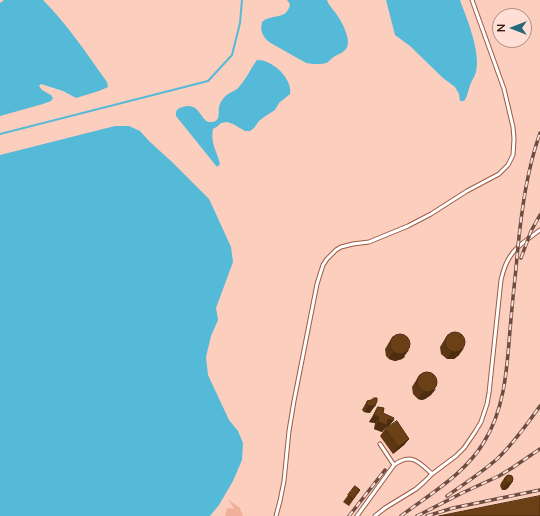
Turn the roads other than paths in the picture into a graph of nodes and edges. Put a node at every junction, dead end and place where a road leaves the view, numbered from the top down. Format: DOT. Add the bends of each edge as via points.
graph roads {
  1 [pos="472,0"];
  2 [pos="540,230"];
  3 [pos="380,444"];
  4 [pos="394,465"];
  5 [pos="432,474"];
  6 [pos="276,516"];
  7 [pos="357,516"];
  8 [pos="375,516"];
  1 -- 6 [label="lane" via="504,89 513,127 513,155 508,166 499,174 431,214 369,242 341,247 323,265 294,401 284,481"];
  2 -- 5 [label="lane" via="512,252 502,272 490,393 485,414 464,448"];
  3 -- 4 [label="lane"];
  4 -- 5 [label="lane" via="406,459 415,459"];
  4 -- 7 [label="lane"];
  5 -- 8 [label="lane" via="416,489"];
}
